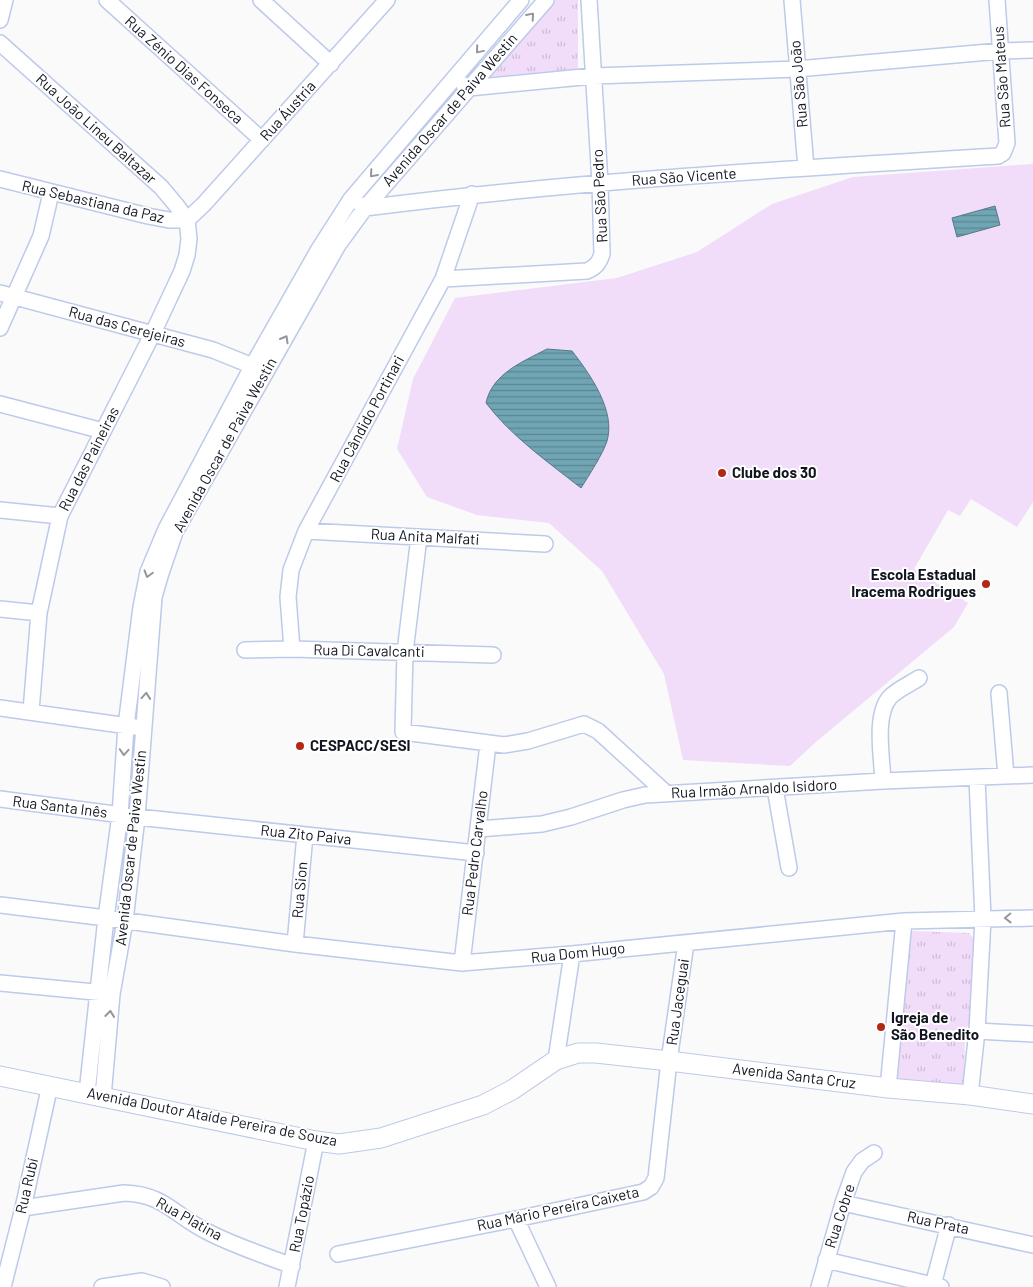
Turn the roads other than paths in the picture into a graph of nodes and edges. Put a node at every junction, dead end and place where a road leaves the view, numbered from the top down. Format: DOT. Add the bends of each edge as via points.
graph roads {
  1 [pos="5,0"];
  2 [pos="107,0"];
  3 [pos="261,0"];
  4 [pos="387,0"];
  5 [pos="522,0"];
  6 [pos="546,0"];
  7 [pos="589,0"];
  8 [pos="792,0"];
  9 [pos="997,0"];
  10 [pos="0,20"];
  11 [pos="0,42"];
  12 [pos="1033,50"];
  13 [pos="1000,52"];
  14 [pos="331,64"];
  15 [pos="797,69"];
  16 [pos="593,76"];
  17 [pos="454,79"];
  18 [pos="468,88"];
  19 [pos="262,140"];
  20 [pos="1003,153"];
  21 [pos="806,168"];
  22 [pos="0,179"];
  23 [pos="600,183"];
  24 [pos="51,193"];
  25 [pos="472,194"];
  26 [pos="351,199"];
  27 [pos="365,208"];
  28 [pos="186,220"];
  29 [pos="443,279"];
  30 [pos="7,295"];
  31 [pos="0,328"];
  32 [pos="153,333"];
  33 [pos="259,369"];
  34 [pos="0,404"];
  35 [pos="103,431"];
  36 [pos="0,510"];
  37 [pos="60,516"];
  38 [pos="170,531"];
  39 [pos="306,531"];
  40 [pos="419,537"];
  41 [pos="545,544"];
  42 [pos="0,609"];
  43 [pos="39,613"];
  44 [pos="245,650"];
  45 [pos="292,650"];
  46 [pos="405,652"];
  47 [pos="492,655"];
  48 [pos="919,678"];
  49 [pos="999,693"];
  50 [pos="0,708"];
  51 [pos="31,711"];
  52 [pos="126,726"];
  53 [pos="143,729"];
  54 [pos="488,744"];
  55 [pos="1033,775"];
  56 [pos="1006,776"];
  57 [pos="977,778"];
  58 [pos="883,781"];
  59 [pos="775,788"];
  60 [pos="667,794"];
  61 [pos="0,799"];
  62 [pos="120,814"];
  63 [pos="137,817"];
  64 [pos="478,829"];
  65 [pos="305,835"];
  66 [pos="476,853"];
  67 [pos="789,868"];
  68 [pos="0,906"];
  69 [pos="106,918"];
  70 [pos="1033,918"];
  71 [pos="983,919"];
  72 [pos="125,921"];
  73 [pos="904,921"];
  74 [pos="686,943"];
  75 [pos="295,944"];
  76 [pos="572,954"];
  77 [pos="462,963"];
  78 [pos="0,983"];
  79 [pos="104,993"];
  80 [pos="976,1031"];
  81 [pos="1033,1034"];
  82 [pos="91,1042"];
  83 [pos="107,1043"];
  84 [pos="556,1060"];
  85 [pos="670,1061"];
  86 [pos="0,1076"];
  87 [pos="50,1085"];
  88 [pos="888,1088"];
  89 [pos="95,1095"];
  90 [pos="970,1096"];
  91 [pos="1033,1104"];
  92 [pos="316,1141"];
  93 [pos="874,1153"];
  94 [pos="843,1203"];
  95 [pos="23,1208"];
  96 [pos="516,1219"];
  97 [pos="949,1225"];
  98 [pos="1033,1245"];
  99 [pos="338,1254"];
  100 [pos="826,1260"];
  101 [pos="292,1266"];
  102 [pos="123,1285"];
  103 [pos="929,1285"];
  104 [pos="3,1287"];
  105 [pos="102,1287"];
  106 [pos="162,1287"];
  107 [pos="287,1287"];
  108 [pos="548,1287"];
  109 [pos="819,1287"];
  1 -- 10 [label="street"];
  2 -- 19 [label="street, Rua Zénio Dias Fonseca"];
  3 -- 14 [label="street"];
  4 -- 14 [label="street, Rua Áustria"];
  5 -- 17 [label="street, Avenida Oscar de Paiva Westin, one-way"];
  18 -- 6 [label="street, Avenida Oscar de Paiva Westin, one-way"];
  7 -- 16 [label="street, Rua São Pedro"];
  8 -- 15 [label="street, Rua São João"];
  9 -- 13 [label="street, Rua São Mateus"];
  11 -- 28 [label="street, Rua João Lineu Baltazar" via="161,187"];
  12 -- 13 [label="street"];
  13 -- 15 [label="street"];
  13 -- 20 [label="street, Rua São Mateus" via="1007,143"];
  14 -- 19 [label="street, Rua Áustria"];
  15 -- 16 [label="street"];
  15 -- 21 [label="street, Rua São João"];
  16 -- 18 [label="street"];
  16 -- 23 [label="street, Rua São Pedro"];
  17 -- 18 [label="street"];
  17 -- 26 [label="street, Avenida Oscar de Paiva Westin, one-way"];
  18 -- 27 [label="street, Avenida Oscar de Paiva Westin"];
  19 -- 28 [label="street, Rua Áustria"];
  20 -- 21 [label="street, Rua São Vicente" via="998,156"];
  21 -- 23 [label="street, Rua São Vicente"];
  22 -- 24 [label="street, Rua Sebastiana da Paz"];
  23 -- 25 [label="street, Rua São Vicente"];
  23 -- 29 [label="street, Rua São Pedro" via="602,254 594,268"];
  24 -- 28 [label="street, Rua Sebastiana da Paz" via="162,219"];
  24 -- 30 [label="street" via="41,236"];
  25 -- 27 [label="street, Rua São Vicente"];
  25 -- 29 [label="street, Rua Cândido Portinari"];
  26 -- 27 [label="street"];
  26 -- 33 [label="street, Avenida Oscar de Paiva Westin" via="319,249"];
  33 -- 27 [label="street, Avenida Oscar de Paiva Westin, one-way"];
  28 -- 32 [label="street, Rua das Paineiras" via="187,255"];
  29 -- 39 [label="street, Rua Cândido Portinari"];
  30 -- 31 [label="street"];
  30 -- 32 [label="street, Rua das Cerejeiras"];
  32 -- 33 [label="street, Rua das Cerejeiras" via="213,350"];
  32 -- 35 [label="street, Rua das Paineiras"];
  33 -- 38 [label="street, Avenida Oscar de Paiva Westin"];
  34 -- 35 [label="street"];
  35 -- 37 [label="street, Rua das Paineiras"];
  36 -- 37 [label="street"];
  37 -- 43 [label="street, Rua das Paineiras"];
  38 -- 52 [label="street, Avenida Oscar de Paiva Westin, one-way" via="148,572"];
  53 -- 38 [label="street, Avenida Oscar de Paiva Westin, one-way" via="154,597"];
  39 -- 40 [label="street, Rua Anita Malfati"];
  39 -- 45 [label="street, Rua Cândido Portinari" via="290,570 288,597"];
  40 -- 41 [label="street, Rua Anita Malfati"];
  40 -- 46 [label="street"];
  42 -- 43 [label="street"];
  43 -- 51 [label="street, Rua das Paineiras"];
  44 -- 45 [label="street, Rua Di Cavalcanti"];
  45 -- 46 [label="street, Rua Di Cavalcanti"];
  46 -- 47 [label="street, Rua Di Cavalcanti"];
  46 -- 54 [label="street" via="402,732"];
  48 -- 58 [label="street" via="885,704 881,727"];
  49 -- 56 [label="street"];
  50 -- 51 [label="street"];
  51 -- 52 [label="street"];
  52 -- 53 [label="street"];
  52 -- 62 [label="street, Avenida Oscar de Paiva Westin, one-way"];
  53 -- 63 [label="street, Avenida Oscar de Paiva Westin"];
  54 -- 60 [label="street" via="528,741 584,724 598,731"];
  54 -- 64 [label="street, Rua Pedro Carvalho"];
  55 -- 56 [label="street, Rua Irmão Arnaldo Isidoro"];
  56 -- 57 [label="street, Rua Irmão Arnaldo Isidoro"];
  57 -- 58 [label="street, Rua Irmão Arnaldo Isidoro"];
  57 -- 71 [label="street"];
  58 -- 59 [label="street, Rua Irmão Arnaldo Isidoro"];
  59 -- 60 [label="street, Rua Irmão Arnaldo Isidoro"];
  59 -- 67 [label="street"];
  60 -- 64 [label="street, Rua Irmão Arnaldo Isidoro" via="623,800 542,824"];
  61 -- 62 [label="street, Rua Santa Inês"];
  62 -- 63 [label="street, Rua Santa Inês"];
  62 -- 69 [label="street, Avenida Oscar de Paiva Westin"];
  63 -- 65 [label="street, Rua Zito Paiva"];
  63 -- 72 [label="street, Avenida Oscar de Paiva Westin"];
  64 -- 66 [label="street, Rua Pedro Carvalho"];
  65 -- 66 [label="street, Rua Zito Paiva"];
  65 -- 75 [label="street, Rua Sion"];
  66 -- 77 [label="street, Rua Pedro Carvalho"];
  68 -- 69 [label="street, Rua Dom Hugo"];
  69 -- 72 [label="street, Rua Dom Hugo"];
  69 -- 79 [label="street, Avenida Oscar de Paiva Westin"];
  70 -- 71 [label="street, Rua Dom Hugo, one-way"];
  71 -- 73 [label="street, Rua Dom Hugo"];
  71 -- 80 [label="street"];
  72 -- 75 [label="street, Rua Dom Hugo"];
  72 -- 79 [label="street, Avenida Oscar de Paiva Westin"];
  73 -- 74 [label="street, Rua Dom Hugo"];
  73 -- 88 [label="street"];
  74 -- 76 [label="street, Rua Dom Hugo"];
  74 -- 85 [label="street, Rua Jaceguai"];
  75 -- 77 [label="street, Rua Dom Hugo"];
  76 -- 77 [label="street, Rua Dom Hugo"];
  76 -- 84 [label="street"];
  78 -- 79 [label="street"];
  79 -- 82 [label="street, Avenida Oscar de Paiva Westin"];
  83 -- 79 [label="street, Avenida Oscar de Paiva Westin, one-way"];
  80 -- 81 [label="street"];
  80 -- 90 [label="street"];
  82 -- 83 [label="street"];
  82 -- 89 [label="street, Avenida Oscar de Paiva Westin"];
  83 -- 89 [label="street, Avenida Oscar de Paiva Westin"];
  84 -- 85 [label="main road, Avenida Santa Cruz" via="578,1053 596,1053"];
  84 -- 92 [label="main road, Avenida Doutor Ataíde Pereira de Souza" via="483,1105 381,1138 339,1144"];
  85 -- 88 [label="main road, Avenida Santa Cruz"];
  85 -- 96 [label="street, Rua Mário Pereira Caixeta" via="656,1178 651,1186 643,1192"];
  86 -- 87 [label="main road, Avenida Doutor Ataíde Pereira de Souza"];
  87 -- 89 [label="main road, Avenida Doutor Ataíde Pereira de Souza"];
  87 -- 95 [label="street, Rua Rubí"];
  88 -- 90 [label="main road, Avenida Santa Cruz"];
  89 -- 92 [label="main road, Avenida Doutor Ataíde Pereira de Souza"];
  90 -- 91 [label="main road, Avenida Santa Cruz"];
  92 -- 101 [label="street, Rua Topázio"];
  93 -- 94 [label="street, Rua Cobre" via="854,1172"];
  94 -- 97 [label="street, Rua Prata"];
  94 -- 100 [label="street, Rua Cobre"];
  95 -- 101 [label="street, Rua Platina" via="140,1194 157,1199 205,1231"];
  95 -- 104 [label="street, Rua Rubí"];
  96 -- 99 [label="street, Rua Mário Pereira Caixeta"];
  96 -- 108 [label="street"];
  97 -- 98 [label="street, Rua Prata"];
  97 -- 103 [label="street"];
  100 -- 103 [label="street"];
  100 -- 109 [label="street, Rua Cobre"];
  101 -- 107 [label="street, Rua Topázio"];
  102 -- 105 [label="street"];
  102 -- 106 [label="street" via="142,1280"];
}
